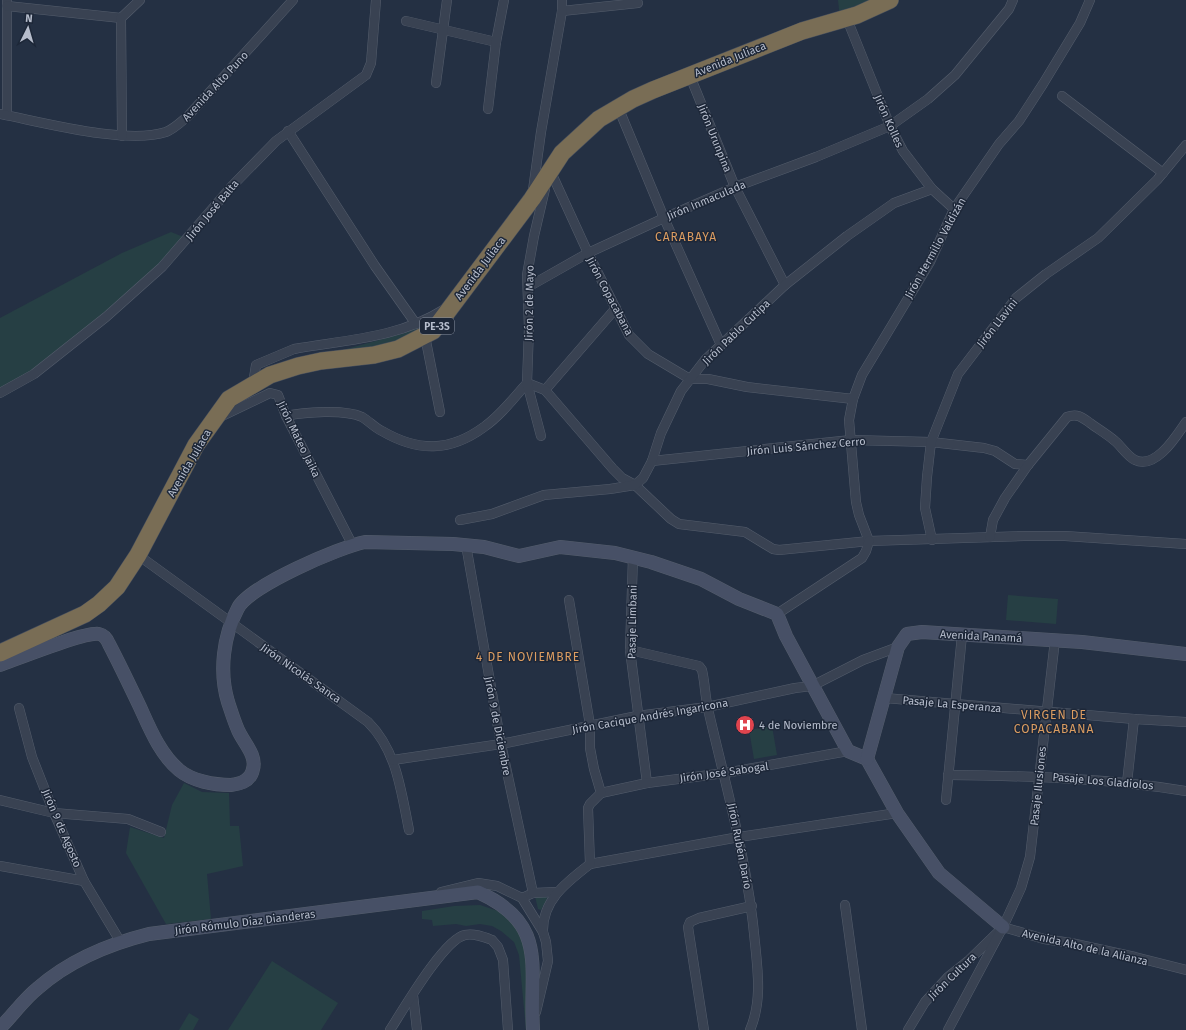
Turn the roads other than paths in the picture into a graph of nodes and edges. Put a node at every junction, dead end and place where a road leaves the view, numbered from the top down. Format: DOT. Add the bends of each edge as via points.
graph roads {
  1 [pos="140,0"];
  2 [pos="293,0"];
  3 [pos="376,0"];
  4 [pos="447,0"];
  5 [pos="504,0"];
  6 [pos="562,0"];
  7 [pos="890,0"];
  8 [pos="1013,0"];
  9 [pos="1090,0"];
  10 [pos="7,3"];
  11 [pos="638,3"];
  12 [pos="562,11"];
  13 [pos="121,18"];
  14 [pos="847,19"];
  15 [pos="406,21"];
  16 [pos="442,30"];
  17 [pos="496,42"];
  18 [pos="690,76"];
  19 [pos="436,83"];
  20 [pos="1062,96"];
  21 [pos="618,108"];
  22 [pos="488,109"];
  23 [pos="4,114"];
  24 [pos="890,126"];
  25 [pos="288,131"];
  26 [pos="122,136"];
  27 [pos="1186,145"];
  28 [pos="550,170"];
  29 [pos="1162,173"];
  30 [pos="735,187"];
  31 [pos="932,188"];
  32 [pos="532,199"];
  33 [pos="954,209"];
  34 [pos="664,218"];
  35 [pos="588,253"];
  36 [pos="785,286"];
  37 [pos="528,287"];
  38 [pos="616,308"];
  39 [pos="420,330"];
  40 [pos="721,345"];
  41 [pos="690,379"];
  42 [pos="527,383"];
  43 [pos="545,390"];
  44 [pos="0,393"];
  45 [pos="854,400"];
  46 [pos="440,412"];
  47 [pos="286,416"];
  48 [pos="215,419"];
  49 [pos="1185,425"];
  50 [pos="541,436"];
  51 [pos="851,440"];
  52 [pos="931,442"];
  53 [pos="652,461"];
  54 [pos="1028,466"];
  55 [pos="636,485"];
  56 [pos="460,520"];
  57 [pos="990,537"];
  58 [pos="932,540"];
  59 [pos="869,541"];
  60 [pos="352,544"];
  61 [pos="1186,544"];
  62 [pos="466,545"];
  63 [pos="138,555"];
  64 [pos="633,557"];
  65 [pos="569,600"];
  66 [pos="777,614"];
  67 [pos="232,624"];
  68 [pos="962,635"];
  69 [pos="1055,640"];
  70 [pos="898,647"];
  71 [pos="630,650"];
  72 [pos="0,653"];
  73 [pos="1186,654"];
  74 [pos="0,665"];
  75 [pos="812,686"];
  76 [pos="885,698"];
  77 [pos="956,705"];
  78 [pos="707,707"];
  79 [pos="19,708"];
  80 [pos="1046,712"];
  81 [pos="637,716"];
  82 [pos="1134,719"];
  83 [pos="1186,722"];
  84 [pos="590,725"];
  85 [pos="501,744"];
  86 [pos="848,751"];
  87 [pos="867,759"];
  88 [pos="394,760"];
  89 [pos="724,773"];
  90 [pos="948,775"];
  91 [pos="1040,776"];
  92 [pos="647,783"];
  93 [pos="1127,783"];
  94 [pos="1186,791"];
  95 [pos="601,793"];
  96 [pos="0,800"];
  97 [pos="946,800"];
  98 [pos="54,813"];
  99 [pos="897,813"];
  100 [pos="409,830"];
  101 [pos="161,832"];
  102 [pos="739,837"];
  103 [pos="590,864"];
  104 [pos="0,866"];
  105 [pos="84,881"];
  106 [pos="556,892"];
  107 [pos="533,893"];
  108 [pos="522,898"];
  109 [pos="422,899"];
  110 [pos="752,906"];
  111 [pos="845,906"];
  112 [pos="1003,927"];
  113 [pos="543,932"];
  114 [pos="120,942"];
  115 [pos="1186,970"];
  116 [pos="413,995"];
  117 [pos="0,1028"];
  118 [pos="533,1028"];
  119 [pos="390,1030"];
  120 [pos="417,1030"];
  121 [pos="508,1030"];
  122 [pos="704,1030"];
  123 [pos="750,1030"];
  124 [pos="862,1030"];
  125 [pos="908,1030"];
  126 [pos="948,1030"];
  1 -- 13 [label="street"];
  2 -- 26 [label="street, Avenida Alto Puno" via="177,125 156,134"];
  3 -- 25 [label="street, Jirón José Balta" via="371,63 366,75"];
  4 -- 16 [label="street"];
  5 -- 17 [label="street"];
  6 -- 12 [label="street"];
  7 -- 14 [label="highway, Avenida Juliaca / PE-3S"];
  8 -- 24 [label="street, Jirón Inmaculada" via="1009,9 955,75 928,99"];
  9 -- 33 [label="street, Jirón Hermilio Valdizán" via="1080,23 1019,121"];
  10 -- 13 [label="street"];
  10 -- 23 [label="street"];
  11 -- 12 [label="street"];
  12 -- 32 [label="street"];
  13 -- 26 [label="street"];
  14 -- 18 [label="highway, Avenida Juliaca / PE-3S" via="802,31"];
  14 -- 24 [label="street, Jirón Kolles"];
  15 -- 16 [label="street"];
  16 -- 17 [label="street"];
  16 -- 19 [label="street"];
  17 -- 22 [label="street"];
  18 -- 21 [label="highway, Avenida Juliaca / PE-3S" via="633,99"];
  18 -- 30 [label="street, Jirón Urunpina"];
  20 -- 29 [label="street"];
  21 -- 28 [label="highway, Avenida Juliaca / PE-3S" via="586,130 562,153"];
  21 -- 34 [label="street"];
  23 -- 26 [label="street, Avenida Alto Puno"];
  24 -- 30 [label="street, Jirón Inmaculada"];
  24 -- 31 [label="street, Jirón Kolles" via="903,151"];
  25 -- 39 [label="street" via="375,266"];
  25 -- 44 [label="street, Jirón José Balta" via="247,170 162,267 106,317 34,374"];
  27 -- 29 [label="street, Jirón Llavini"];
  28 -- 32 [label="highway, Avenida Juliaca / PE-3S"];
  28 -- 35 [label="street, Jirón Copacabana"];
  28 -- 37 [label="street, Jirón 2 de Mayo" via="534,236 527,275"];
  29 -- 52 [label="street, Jirón Llavini" via="1098,238 1016,298 958,374"];
  30 -- 34 [label="street, Jirón Inmaculada"];
  30 -- 36 [label="street, Jirón Urunpina"];
  31 -- 33 [label="street, Jirón Kolles"];
  31 -- 36 [label="street, Jirón Pablo Cutipa" via="894,203 847,236"];
  32 -- 39 [label="highway, Avenida Juliaca / PE-3S" via="442,322"];
  33 -- 45 [label="street, Jirón Hermilio Valdizán" via="930,262 862,375"];
  34 -- 35 [label="street, Jirón Inmaculada"];
  34 -- 40 [label="street"];
  35 -- 37 [label="street, Jirón Inmaculada"];
  35 -- 38 [label="street, Jirón Copacabana"];
  36 -- 40 [label="street, Jirón Pablo Cutipa"];
  37 -- 42 [label="street, Jirón 2 de Mayo"];
  38 -- 41 [label="street, Jirón Copacabana" via="629,335 637,344 648,354"];
  38 -- 43 [label="street"];
  39 -- 46 [label="street"];
  39 -- 48 [label="highway, Avenida Juliaca / PE-3S" via="398,349 298,366 270,375 229,399"];
  40 -- 41 [label="street, Jirón Pablo Cutipa"];
  41 -- 45 [label="street, Jirón Copacabana" via="708,379 747,387"];
  41 -- 53 [label="street, Jirón Pablo Cutipa" via="674,403"];
  42 -- 43 [label="street"];
  42 -- 47 [label="street" via="486,426 459,442 446,445 414,446 354,415 326,412"];
  42 -- 50 [label="street, Jirón 2 de Mayo"];
  43 -- 55 [label="street" via="613,469 622,478"];
  45 -- 51 [label="street, Jirón Hermilio Valdizán" via="849,420"];
  47 -- 48 [label="street, Jirón Mateo Jaika" via="278,395 270,393"];
  47 -- 60 [label="street, Jirón Mateo Jaika"];
  48 -- 63 [label="highway, Avenida Juliaca / PE-3S" via="196,446"];
  49 -- 54 [label="street" via="1160,454 1152,459 1135,460 1115,441 1083,418 1073,415 1064,420"];
  51 -- 52 [label="street, Jirón Luis Sánchez Cerro"];
  51 -- 53 [label="street, Jirón Luis Sánchez Cerro"];
  51 -- 59 [label="street, Jirón Hermilio Valdizán" via="856,502"];
  52 -- 54 [label="street, Jirón Luis Sánchez Cerro" via="984,448 995,451 1015,464"];
  52 -- 58 [label="street, Jirón Llavini" via="925,508"];
  53 -- 55 [label="street, Jirón Pablo Cutipa"];
  54 -- 57 [label="street" via="997,510 991,525"];
  55 -- 56 [label="street" via="544,495 492,514"];
  55 -- 59 [label="street" via="679,524 745,532 773,549"];
  57 -- 58 [label="street"];
  57 -- 61 [label="street" via="1065,536"];
  58 -- 59 [label="street"];
  59 -- 66 [label="street" via="862,558"];
  60 -- 62 [label="street" via="387,541"];
  60 -- 67 [label="street" via="309,562 256,592 238,607"];
  62 -- 64 [label="street" via="519,556 560,547"];
  62 -- 85 [label="street, Jirón 9 de Diciembre"];
  63 -- 67 [label="street, Jirón Nicolás Sanca"];
  63 -- 72 [label="highway, Avenida Juliaca / PE-3S" via="117,587 100,604 85,614"];
  64 -- 66 [label="street" via="701,579 739,599"];
  64 -- 71 [label="street, Pasaje Limbani"];
  65 -- 84 [label="street"];
  66 -- 75 [label="street"];
  67 -- 74 [label="street" via="223,667 224,685 238,731 254,763 247,780 236,784 204,782 180,772 169,760 156,741 110,644 100,634 83,636"];
  67 -- 88 [label="street, Jirón Nicolás Sanca" via="368,722 385,741"];
  68 -- 69 [label="street, Avenida Panamá"];
  68 -- 70 [label="street, Avenida Panamá" via="914,632 907,634"];
  68 -- 77 [label="street"];
  69 -- 73 [label="street, Avenida Panamá"];
  69 -- 80 [label="street, Pasaje Ilusiones"];
  70 -- 75 [label="street, Jirón Cacique Andrés Ingaricona" via="863,660"];
  70 -- 76 [label="street, Avenida Panamá"];
  71 -- 78 [label="street, Jirón Rubén Darío" via="699,666 703,673"];
  71 -- 81 [label="street, Pasaje Limbani"];
  75 -- 78 [label="street, Jirón Cacique Andrés Ingaricona"];
  75 -- 86 [label="street"];
  76 -- 77 [label="street, Pasaje La Esperanza"];
  76 -- 87 [label="street, Avenida Panamá"];
  77 -- 80 [label="street, Pasaje La Esperanza"];
  77 -- 90 [label="street"];
  78 -- 81 [label="street, Jirón Cacique Andrés Ingaricona"];
  78 -- 89 [label="street, Jirón Rubén Darío"];
  79 -- 98 [label="street, Jirón 9 de Agosto" via="32,757"];
  80 -- 82 [label="street, Pasaje La Esperanza"];
  80 -- 91 [label="street, Pasaje Ilusiones"];
  81 -- 84 [label="street, Jirón Cacique Andrés Ingaricona"];
  81 -- 92 [label="street, Pasaje Limbani"];
  82 -- 83 [label="street, Pasaje La Esperanza"];
  82 -- 93 [label="street"];
  84 -- 85 [label="street, Jirón Cacique Andrés Ingaricona"];
  84 -- 95 [label="street" via="590,748"];
  85 -- 88 [label="street, Jirón Cacique Andrés Ingaricona"];
  85 -- 107 [label="street, Jirón 9 de Diciembre"];
  86 -- 87 [label="street"];
  86 -- 89 [label="street, Jirón José Sabogal"];
  87 -- 99 [label="street, Avenida Alto de la Alianza"];
  88 -- 100 [label="street, Jirón Nicolás Sanca"];
  89 -- 92 [label="street, Jirón José Sabogal"];
  89 -- 102 [label="street, Jirón Rubén Darío"];
  90 -- 91 [label="street, Pasaje Los Gladiolos"];
  90 -- 97 [label="street"];
  91 -- 93 [label="street, Pasaje Los Gladiolos"];
  91 -- 112 [label="street, Pasaje Ilusiones" via="1030,857 1021,888"];
  92 -- 95 [label="street, Jirón José Sabogal"];
  93 -- 94 [label="street, Pasaje Los Gladiolos"];
  95 -- 103 [label="street" via="588,808"];
  96 -- 98 [label="street"];
  98 -- 101 [label="street" via="128,819"];
  98 -- 105 [label="street, Jirón 9 de Agosto"];
  99 -- 102 [label="street"];
  99 -- 112 [label="street, Avenida Alto de la Alianza" via="939,873"];
  102 -- 103 [label="street"];
  102 -- 110 [label="street, Jirón Rubén Darío"];
  103 -- 106 [label="street"];
  104 -- 105 [label="street"];
  105 -- 114 [label="street, Jirón 9 de Agosto"];
  106 -- 107 [label="street"];
  106 -- 113 [label="street" via="545,914"];
  107 -- 108 [label="street"];
  108 -- 109 [label="street" via="496,886 478,883 449,889"];
  108 -- 113 [label="street"];
  109 -- 114 [label="street, Jirón Rómulo Díaz Dianderas" via="150,934"];
  109 -- 118 [label="street, Jirón Rómulo Díaz Dianderas" via="478,892 513,913 526,930 530,945"];
  110 -- 122 [label="street" via="690,922 688,928"];
  110 -- 123 [label="street, Jirón Rubén Darío" via="759,987"];
  111 -- 124 [label="street"];
  112 -- 115 [label="street, Avenida Alto de la Alianza" via="1044,939"];
  112 -- 125 [label="street, Jirón Cultura" via="948,977 926,1002"];
  112 -- 126 [label="street, Pasaje Ilusiones"];
  113 -- 118 [label="street" via="548,961"];
  114 -- 117 [label="street, Jirón Rómulo Díaz Dianderas" via="74,962 46,980"];
  116 -- 119 [label="street"];
  116 -- 120 [label="street"];
  116 -- 121 [label="street" via="448,945 464,935 472,934 492,940 501,953"];
}
